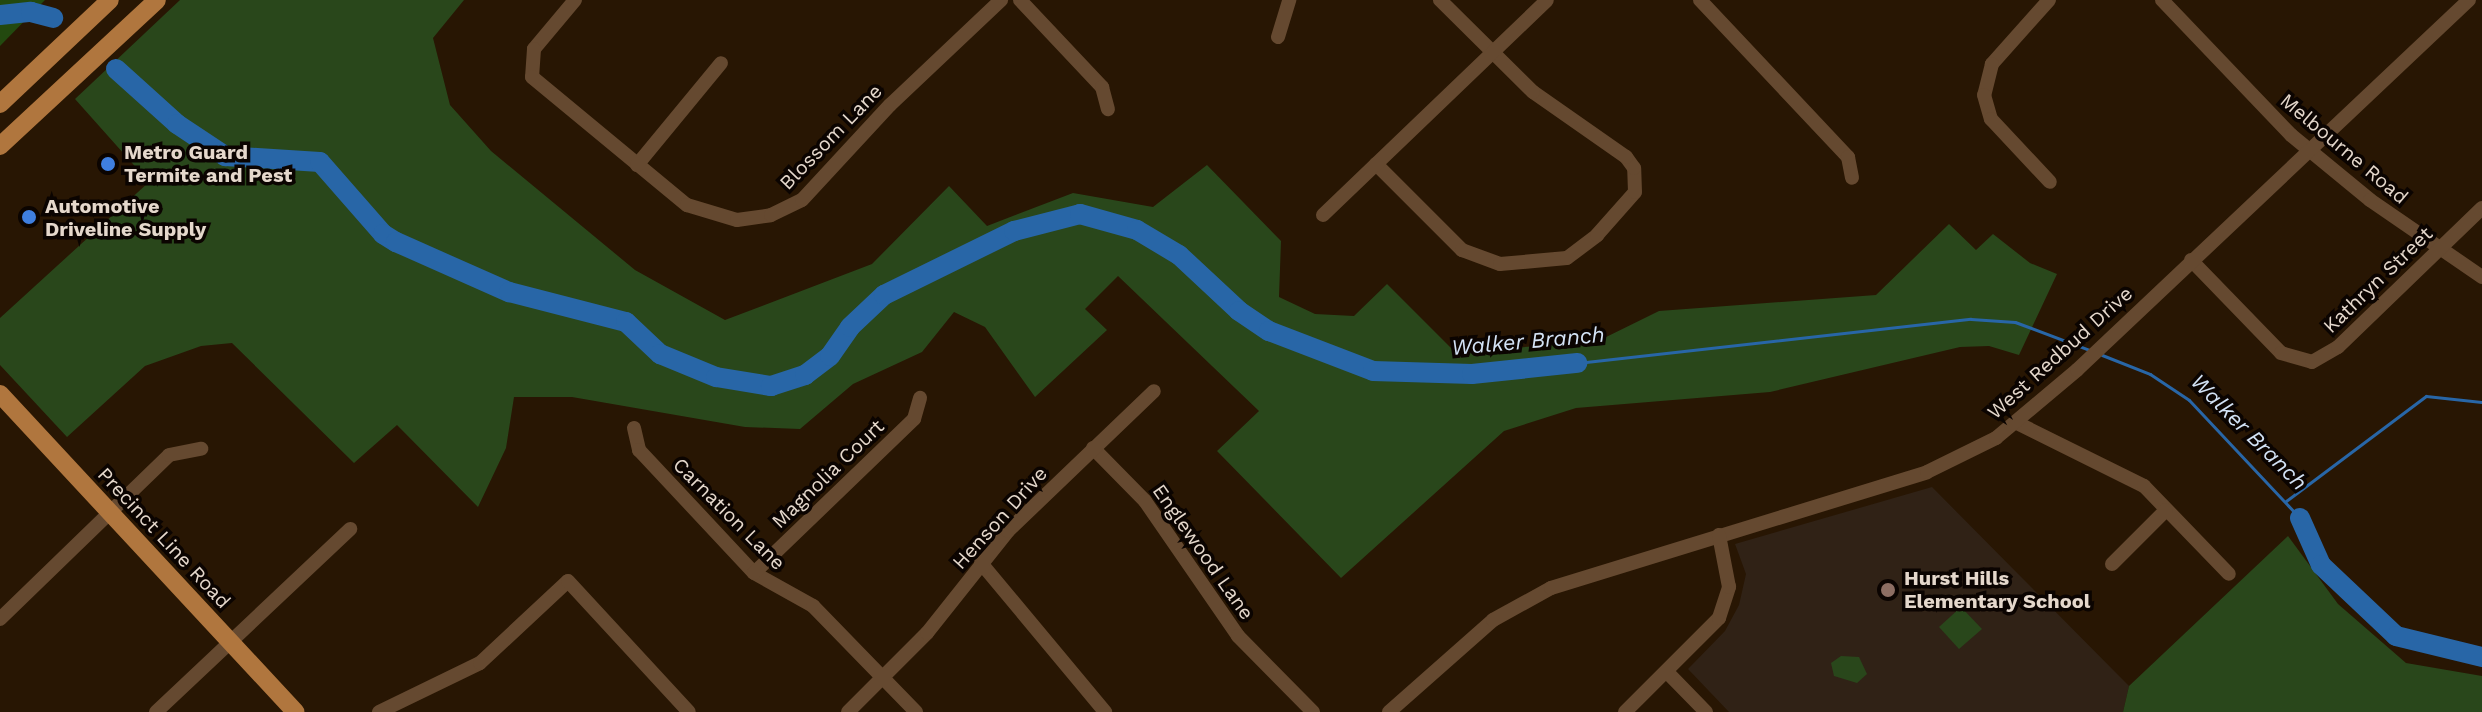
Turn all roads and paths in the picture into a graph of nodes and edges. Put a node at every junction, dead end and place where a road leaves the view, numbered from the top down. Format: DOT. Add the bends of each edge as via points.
graph roads {
  1 [pos="110,0"];
  2 [pos="157,0"];
  3 [pos="575,0"];
  4 [pos="1001,0"];
  5 [pos="1020,0"];
  6 [pos="1289,0"];
  7 [pos="1440,0"];
  8 [pos="1547,0"];
  9 [pos="1700,0"];
  10 [pos="2049,0"];
  11 [pos="2162,0"];
  12 [pos="2469,0"];
  13 [pos="1278,37"];
  14 [pos="1491,54"];
  15 [pos="721,63"];
  16 [pos="0,104"];
  17 [pos="1108,109"];
  18 [pos="0,146"];
  19 [pos="2307,148"];
  20 [pos="1376,164"];
  21 [pos="637,165"];
  22 [pos="1852,178"];
  23 [pos="2050,182"];
  24 [pos="2482,208"];
  25 [pos="1323,215"];
  26 [pos="2439,249"];
  27 [pos="2191,260"];
  28 [pos="2482,277"];
  29 [pos="1154,391"];
  30 [pos="0,394"];
  31 [pos="920,398"];
  32 [pos="2017,423"];
  33 [pos="634,428"];
  34 [pos="1093,448"];
  35 [pos="201,449"];
  36 [pos="108,509"];
  37 [pos="2166,510"];
  38 [pos="350,529"];
  39 [pos="1719,535"];
  40 [pos="981,563"];
  41 [pos="2112,564"];
  42 [pos="754,573"];
  43 [pos="2229,574"];
  44 [pos="0,619"];
  45 [pos="230,641"];
  46 [pos="1667,672"];
  47 [pos="883,678"];
  48 [pos="156,712"];
  49 [pos="296,712"];
  50 [pos="379,712"];
  51 [pos="689,712"];
  52 [pos="848,712"];
  53 [pos="916,712"];
  54 [pos="1105,712"];
  55 [pos="1313,712"];
  56 [pos="1389,712"];
  57 [pos="1625,712"];
  58 [pos="1706,712"];
  1 -- 16 [label="main road"];
  2 -- 18 [label="main road"];
  3 -- 21 [label="street, Blossom Lane" via="529,68 539,85"];
  4 -- 21 [label="street, Blossom Lane" via="788,209 754,219 723,219 687,205"];
  5 -- 17 [label="street" via="1102,87"];
  6 -- 13 [label="street"];
  7 -- 14 [label="street"];
  8 -- 14 [label="street"];
  9 -- 22 [label="street" via="1848,157"];
  10 -- 23 [label="street" via="1992,64 1984,95 1991,119"];
  11 -- 19 [label="street, Melbourne Road"];
  12 -- 19 [label="street, West Redbud Drive"];
  14 -- 20 [label="street"];
  14 -- 20 [label="street" via="1634,168 1635,192 1597,235 1557,260 1520,265 1485,261 1462,250"];
  15 -- 21 [label="street"];
  19 -- 26 [label="street, Melbourne Road"];
  19 -- 27 [label="street, West Redbud Drive"];
  20 -- 25 [label="street"];
  24 -- 26 [label="street, Kathryn Street"];
  26 -- 27 [label="street, Kathryn Street" via="2338,347 2312,362 2281,353"];
  26 -- 28 [label="street, Melbourne Road"];
  27 -- 32 [label="street, West Redbud Drive"];
  29 -- 34 [label="street, Henson Drive"];
  30 -- 36 [label="main road, Precinct Line Road"];
  31 -- 42 [label="street, Magnolia Court" via="914,419"];
  32 -- 37 [label="street" via="2130,477"];
  32 -- 39 [label="street, West Redbud Drive" via="1973,452 1927,472"];
  33 -- 42 [label="street, Carnation Lane" via="639,450"];
  34 -- 40 [label="street, Henson Drive"];
  34 -- 55 [label="street, Englewood Lane" via="1145,501 1218,613"];
  35 -- 36 [label="street" via="169,455"];
  36 -- 44 [label="street"];
  36 -- 45 [label="main road, Precinct Line Road"];
  37 -- 41 [label="street"];
  37 -- 43 [label="street"];
  38 -- 45 [label="street"];
  39 -- 46 [label="street" via="1729,587 1719,618"];
  39 -- 56 [label="street, West Redbud Drive" via="1578,578 1521,604 1452,653"];
  40 -- 47 [label="street, Henson Drive" via="942,615"];
  40 -- 54 [label="street"];
  42 -- 47 [label="street, Carnation Lane" via="813,606"];
  45 -- 48 [label="street"];
  45 -- 49 [label="main road, Precinct Line Road"];
  46 -- 57 [label="street"];
  46 -- 58 [label="street"];
  47 -- 52 [label="street, Henson Drive"];
  47 -- 53 [label="street, Carnation Lane"];
  50 -- 51 [label="street" via="480,663 568,581"];
}
